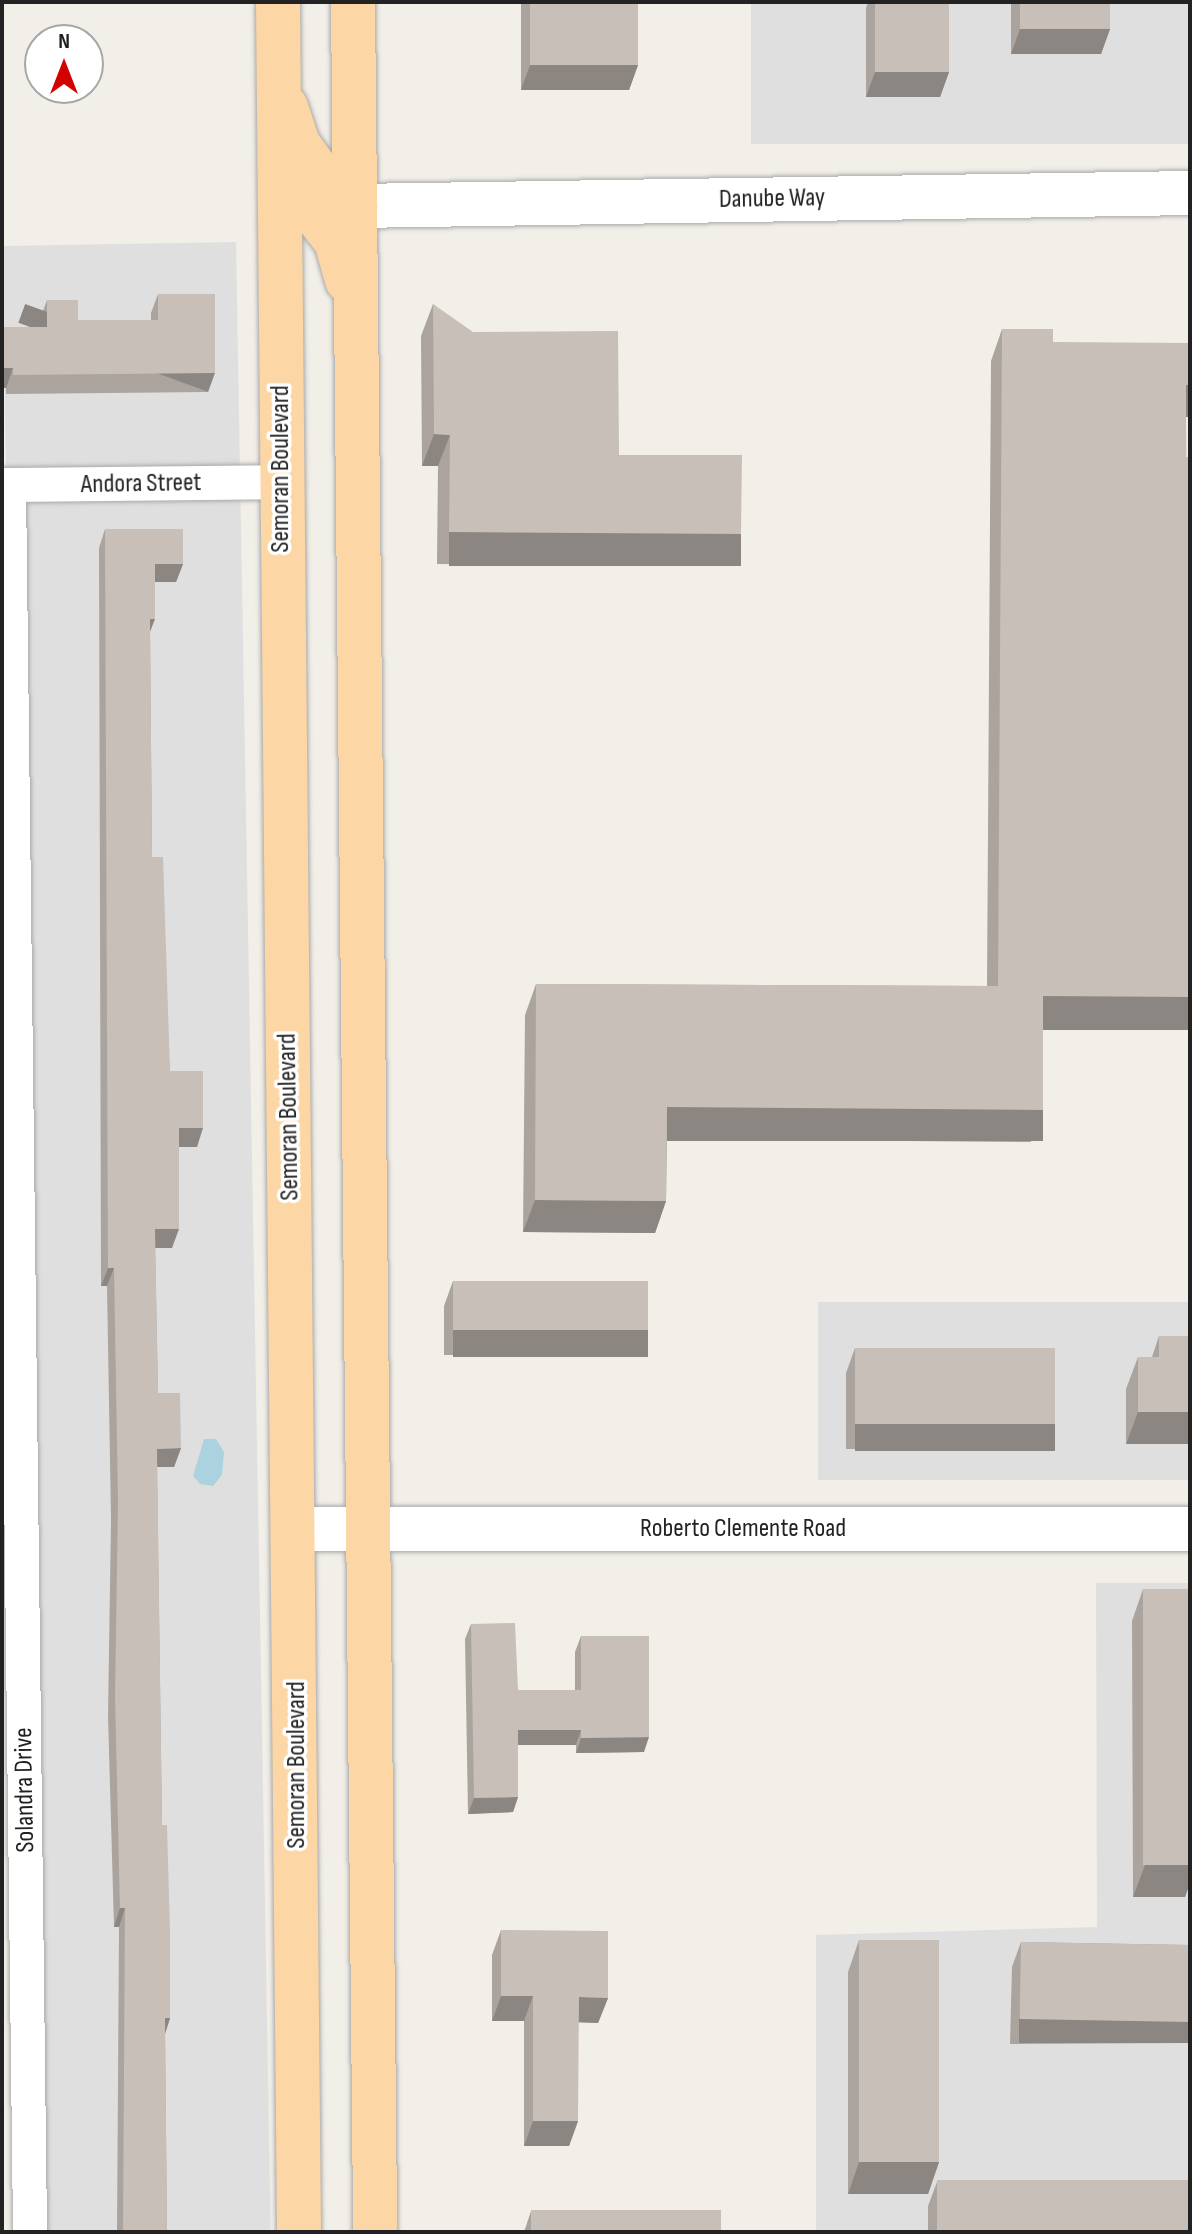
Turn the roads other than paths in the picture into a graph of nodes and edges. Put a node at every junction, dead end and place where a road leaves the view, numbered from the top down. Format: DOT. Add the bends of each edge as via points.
graph roads {
  1 [pos="278,2"];
  2 [pos="353,2"];
  3 [pos="279,86"];
  4 [pos="1190,193"];
  5 [pos="280,194"];
  6 [pos="355,206"];
  7 [pos="356,309"];
  8 [pos="281,482"];
  9 [pos="6,485"];
  10 [pos="295,1529"];
  11 [pos="369,1529"];
  12 [pos="1190,1529"];
  13 [pos="30,2232"];
  14 [pos="299,2232"];
  15 [pos="375,2232"];
  1 -- 3 [label="main road, Semoran Boulevard"];
  2 -- 6 [label="main road"];
  3 -- 5 [label="main road, Semoran Boulevard"];
  3 -- 6 [label="main road" via="298,144 327,184"];
  4 -- 6 [label="street, Danube Way"];
  5 -- 7 [label="main road" via="314,213 336,241"];
  5 -- 8 [label="main road, Semoran Boulevard"];
  6 -- 7 [label="main road"];
  7 -- 11 [label="main road"];
  8 -- 9 [label="street, Andora Street"];
  8 -- 10 [label="main road, Semoran Boulevard"];
  9 -- 13 [label="street, Solandra Drive"];
  10 -- 11 [label="street, Roberto Clemente Road"];
  10 -- 14 [label="main road, Semoran Boulevard"];
  11 -- 12 [label="street, Roberto Clemente Road"];
  11 -- 15 [label="main road"];
}
